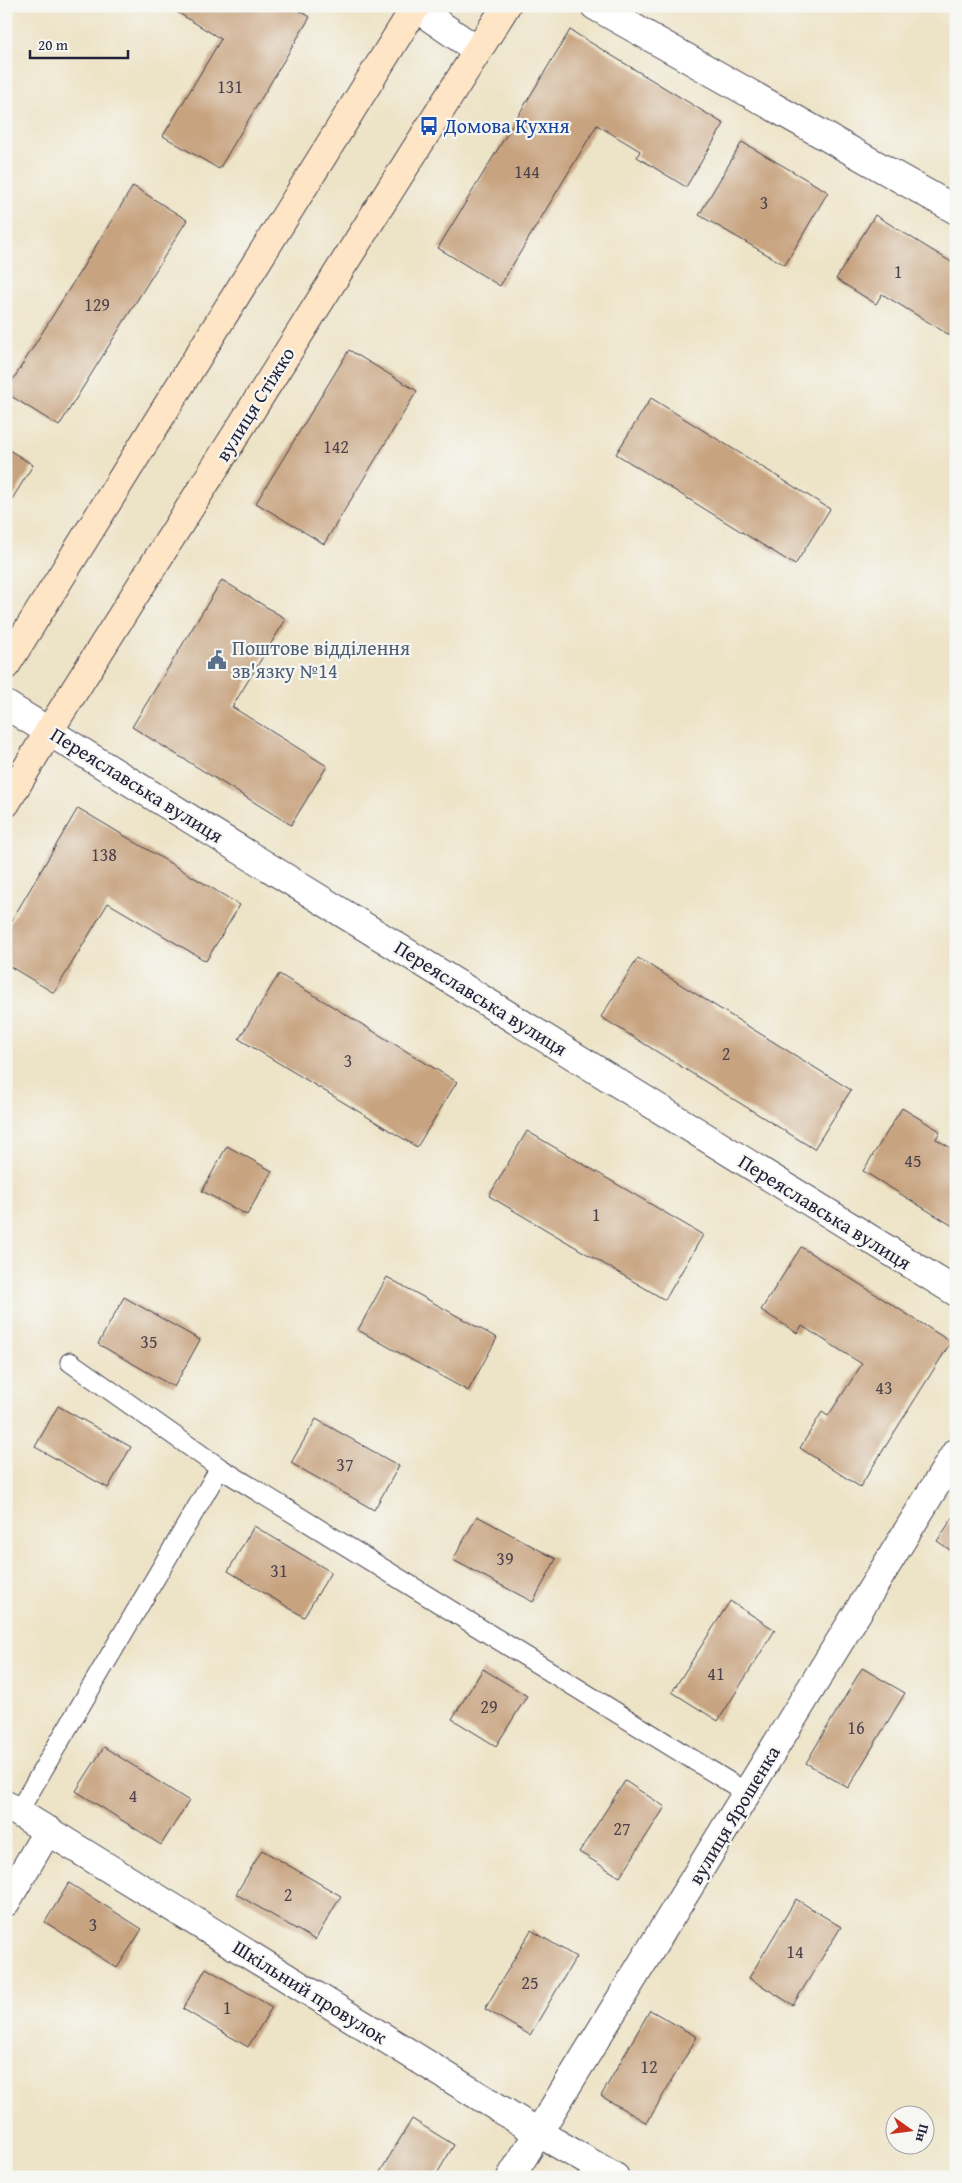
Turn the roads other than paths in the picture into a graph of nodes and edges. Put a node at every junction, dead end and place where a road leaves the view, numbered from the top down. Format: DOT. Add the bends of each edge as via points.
graph roads {
  1 [pos="506,6"];
  2 [pos="595,6"];
  3 [pos="415,7"];
  4 [pos="477,50"];
  5 [pos="956,210"];
  6 [pos="6,665"];
  7 [pos="6,705"];
  8 [pos="49,731"];
  9 [pos="6,803"];
  10 [pos="956,1292"];
  11 [pos="70,1362"];
  12 [pos="956,1452"];
  13 [pos="220,1468"];
  14 [pos="748,1792"];
  15 [pos="12,1809"];
  16 [pos="48,1830"];
  17 [pos="6,1902"];
  18 [pos="539,2133"];
  19 [pos="511,2177"];
  20 [pos="615,2177"];
  1 -- 4 [label="street, вулиця Стіжко"];
  2 -- 5 [label="street"];
  3 -- 4 [label="street"];
  3 -- 6 [label="street"];
  4 -- 8 [label="street, вулиця Стіжко"];
  7 -- 8 [label="street, Переяславська вулиця"];
  8 -- 9 [label="street, вулиця Стіжко"];
  8 -- 10 [label="street, Переяславська вулиця"];
  11 -- 13 [label="lane"];
  12 -- 14 [label="street, вулиця Ярошенка"];
  13 -- 14 [label="lane"];
  13 -- 15 [label="lane"];
  14 -- 18 [label="street, вулиця Ярошенка"];
  15 -- 16 [label="street, Шкільний провулок"];
  16 -- 17 [label="street"];
  16 -- 18 [label="street, Шкільний провулок"];
  18 -- 19 [label="street, вулиця Ярошенка"];
  18 -- 20 [label="street, Шкільний провулок"];
}
